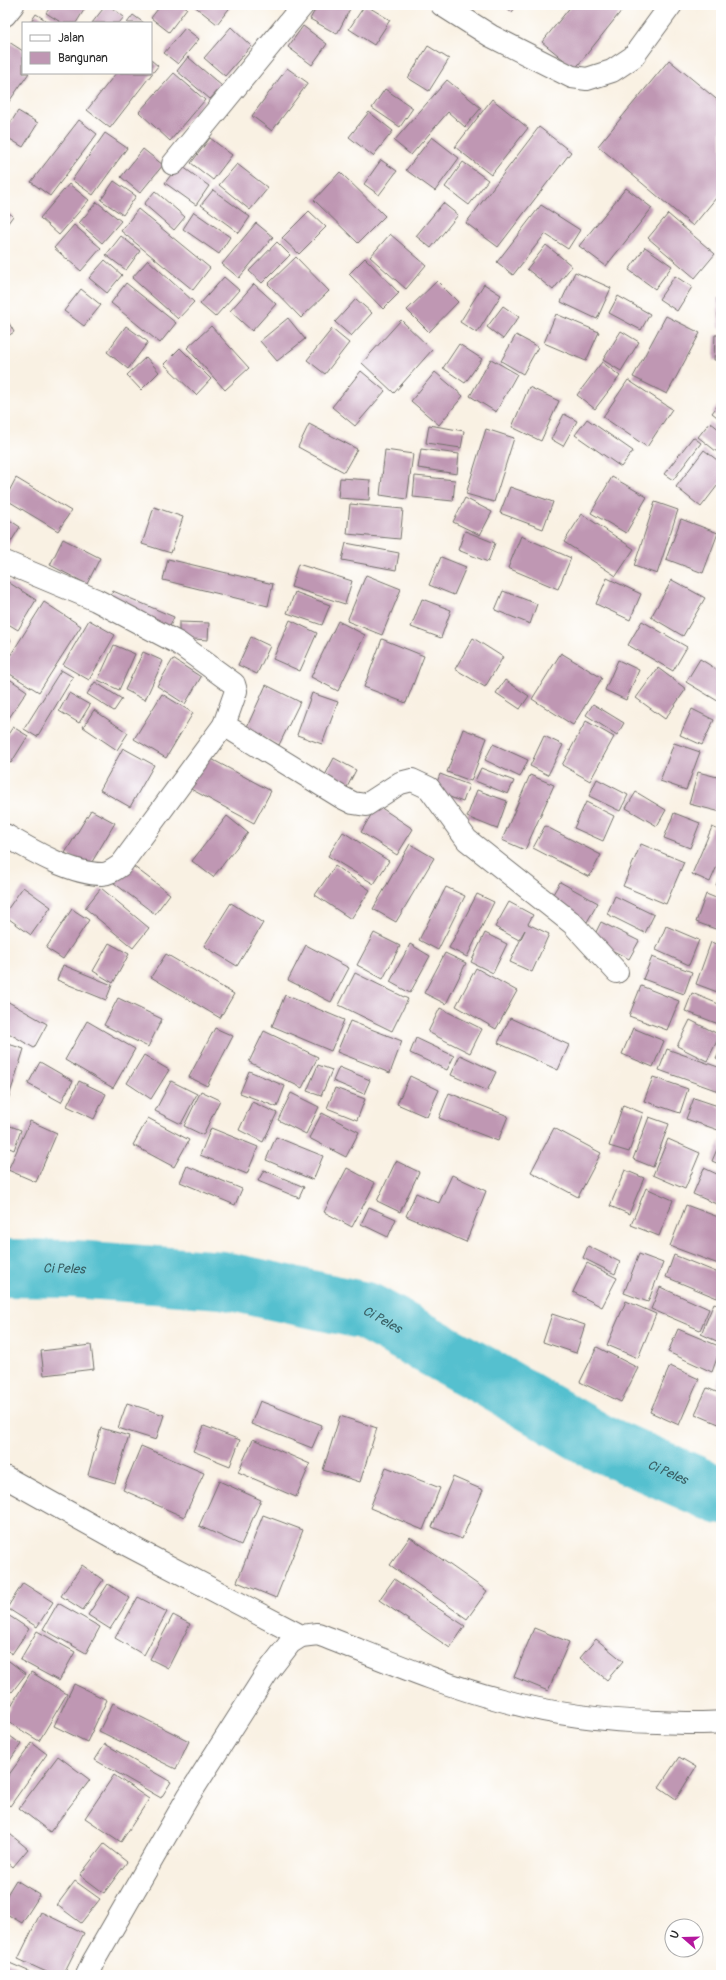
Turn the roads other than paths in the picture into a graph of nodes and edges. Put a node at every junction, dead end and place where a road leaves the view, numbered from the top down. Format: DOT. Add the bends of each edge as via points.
graph roads {
  1 [pos="13,5"];
  2 [pos="303,5"];
  3 [pos="442,5"];
  4 [pos="672,5"];
  5 [pos="5,15"];
  6 [pos="173,164"];
  7 [pos="5,562"];
  8 [pos="224,725"];
  9 [pos="5,835"];
  10 [pos="617,972"];
  11 [pos="5,1476"];
  12 [pos="300,1636"];
  13 [pos="721,1722"];
  14 [pos="87,1975"];
  1 -- 5 [label="street"];
  2 -- 6 [label="street"];
  3 -- 4 [label="street" via="491,36 572,77 587,79 612,71 633,57"];
  7 -- 8 [label="street" via="96,600 178,643 234,684 236,691"];
  8 -- 9 [label="street" via="121,865 111,872 102,874 62,865"];
  8 -- 10 [label="street" via="353,803 366,805 406,781 412,780 428,788 467,840 572,923"];
  11 -- 12 [label="street" via="118,1540"];
  12 -- 13 [label="street" via="318,1634 459,1687 542,1710 623,1722"];
  12 -- 14 [label="street" via="290,1642 250,1699 181,1810"];
}
